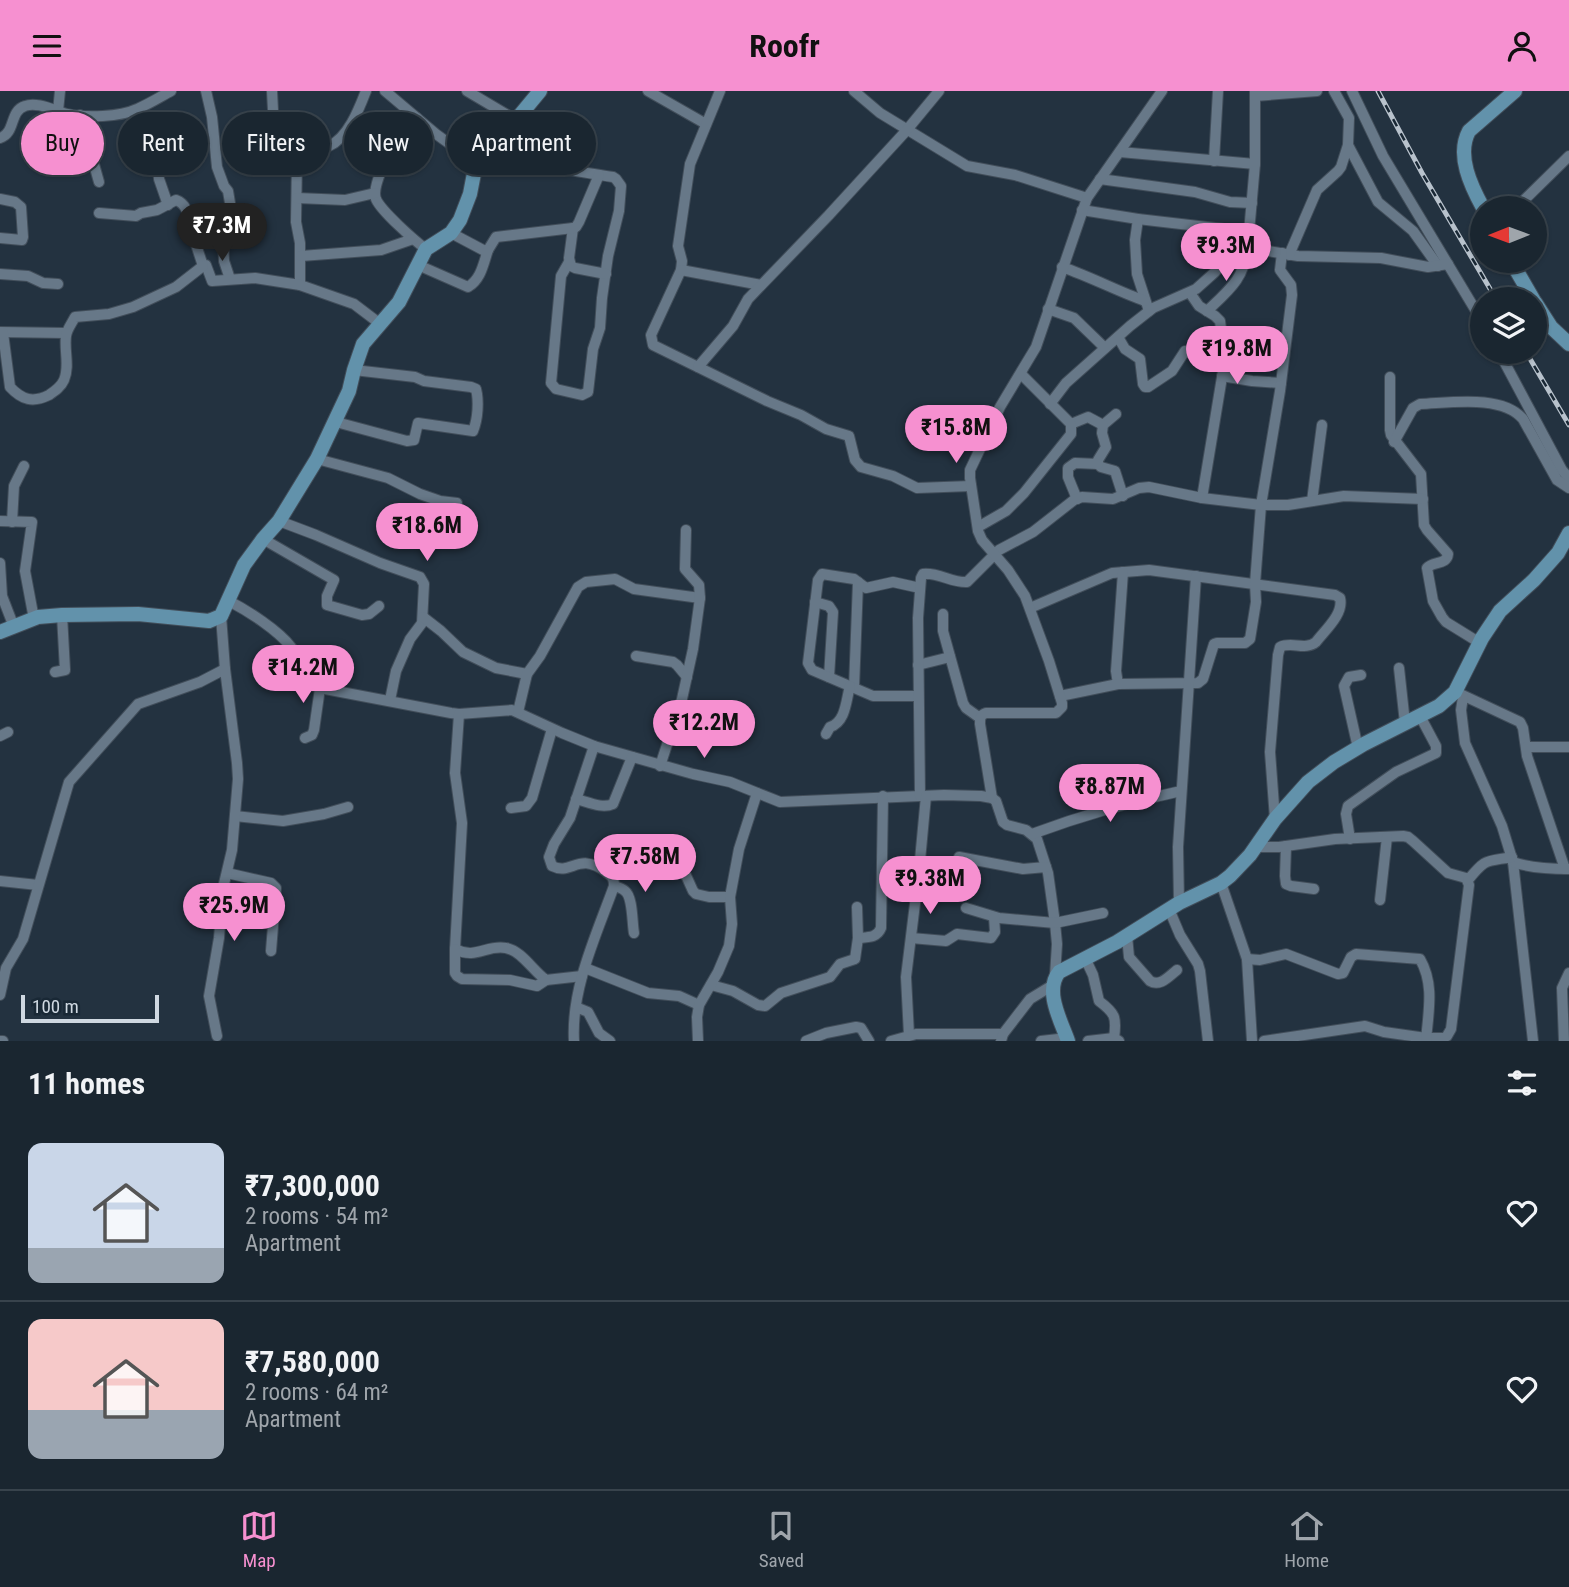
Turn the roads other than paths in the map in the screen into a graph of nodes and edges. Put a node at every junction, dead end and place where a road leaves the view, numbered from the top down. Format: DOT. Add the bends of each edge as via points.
graph roads {
  1 [pos="60,91"];
  2 [pos="171,91"];
  3 [pos="206,91"];
  4 [pos="272,91"];
  5 [pos="366,91"];
  6 [pos="385,91"];
  7 [pos="407,91"];
  8 [pos="467,91"];
  9 [pos="540,91"];
  10 [pos="648,91"];
  11 [pos="720,91"];
  12 [pos="854,91"];
  13 [pos="939,91"];
  14 [pos="1162,91"];
  15 [pos="1218,91"];
  16 [pos="1317,91"];
  17 [pos="1334,91"];
  18 [pos="1352,91"];
  19 [pos="1515,91"];
  20 [pos="1255,93"];
  21 [pos="399,103"];
  22 [pos="58,111"];
  23 [pos="64,112"];
  24 [pos="273,112"];
  25 [pos="410,112"];
  26 [pos="502,112"];
  27 [pos="523,112"];
  28 [pos="104,115"];
  29 [pos="706,124"];
  30 [pos="433,130"];
  31 [pos="906,131"];
  32 [pos="0,138"];
  33 [pos="447,141"];
  34 [pos="330,145"];
  35 [pos="1348,145"];
  36 [pos="1120,152"];
  37 [pos="1569,156"];
  38 [pos="1214,161"];
  39 [pos="1255,164"];
  40 [pos="596,174"];
  41 [pos="97,175"];
  42 [pos="159,175"];
  43 [pos="296,175"];
  44 [pos="380,175"];
  45 [pos="474,175"];
  46 [pos="599,175"];
  47 [pos="1100,179"];
  48 [pos="99,182"];
  49 [pos="375,193"];
  50 [pos="1477,196"];
  51 [pos="1528,196"];
  52 [pos="297,198"];
  53 [pos="1087,198"];
  54 [pos="0,199"];
  55 [pos="1252,203"];
  56 [pos="168,205"];
  57 [pos="1082,210"];
  58 [pos="99,213"];
  59 [pos="1138,219"];
  60 [pos="573,228"];
  61 [pos="1250,232"];
  62 [pos="451,233"];
  63 [pos="0,238"];
  64 [pos="412,239"];
  65 [pos="1247,246"];
  66 [pos="426,249"];
  67 [pos="488,250"];
  68 [pos="1286,254"];
  69 [pos="301,256"];
  70 [pos="569,262"];
  71 [pos="418,265"];
  72 [pos="1443,265"];
  73 [pos="203,266"];
  74 [pos="1062,267"];
  75 [pos="681,270"];
  76 [pos="0,274"];
  77 [pos="606,274"];
  78 [pos="230,279"];
  79 [pos="58,284"];
  80 [pos="300,285"];
  81 [pos="761,285"];
  82 [pos="1190,293"];
  83 [pos="1470,304"];
  84 [pos="1147,306"];
  85 [pos="1048,309"];
  86 [pos="1208,311"];
  87 [pos="1547,322"];
  88 [pos="379,323"];
  89 [pos="2,332"];
  90 [pos="66,333"];
  91 [pos="1118,337"];
  92 [pos="1569,344"];
  93 [pos="1105,348"];
  94 [pos="1185,351"];
  95 [pos="1505,364"];
  96 [pos="698,367"];
  97 [pos="354,370"];
  98 [pos="1021,374"];
  99 [pos="1223,376"];
  100 [pos="1390,377"];
  101 [pos="1282,383"];
  102 [pos="1050,404"];
  103 [pos="1116,414"];
  104 [pos="336,422"];
  105 [pos="1071,425"];
  106 [pos="1103,425"];
  107 [pos="1322,425"];
  108 [pos="1395,442"];
  109 [pos="317,459"];
  110 [pos="1098,464"];
  111 [pos="24,466"];
  112 [pos="1569,478"];
  113 [pos="971,486"];
  114 [pos="1569,488"];
  115 [pos="1122,496"];
  116 [pos="1202,498"];
  117 [pos="1077,499"];
  118 [pos="1423,499"];
  119 [pos="1312,501"];
  120 [pos="457,503"];
  121 [pos="1261,505"];
  122 [pos="0,521"];
  123 [pos="12,521"];
  124 [pos="279,521"];
  125 [pos="978,527"];
  126 [pos="686,530"];
  127 [pos="1569,533"];
  128 [pos="263,539"];
  129 [pos="994,555"];
  130 [pos="0,563"];
  131 [pos="1123,572"];
  132 [pos="1196,576"];
  133 [pos="858,582"];
  134 [pos="1255,585"];
  135 [pos="920,588"];
  136 [pos="700,597"];
  137 [pos="229,601"];
  138 [pos="815,602"];
  139 [pos="379,606"];
  140 [pos="1030,608"];
  141 [pos="943,614"];
  142 [pos="62,615"];
  143 [pos="221,616"];
  144 [pos="422,617"];
  145 [pos="34,619"];
  146 [pos="7,629"];
  147 [pos="1480,643"];
  148 [pos="636,656"];
  149 [pos="950,657"];
  150 [pos="918,665"];
  151 [pos="1399,668"];
  152 [pos="225,669"];
  153 [pos="55,672"];
  154 [pos="527,674"];
  155 [pos="1361,675"];
  156 [pos="687,677"];
  157 [pos="830,677"];
  158 [pos="1118,684"];
  159 [pos="1188,684"];
  160 [pos="852,687"];
  161 [pos="320,688"];
  162 [pos="1459,694"];
  163 [pos="1060,696"];
  164 [pos="918,697"];
  165 [pos="390,701"];
  166 [pos="518,712"];
  167 [pos="458,714"];
  168 [pos="1420,716"];
  169 [pos="980,718"];
  170 [pos="1405,723"];
  171 [pos="552,729"];
  172 [pos="826,734"];
  173 [pos="305,738"];
  174 [pos="594,746"];
  175 [pos="1525,747"];
  176 [pos="1569,747"];
  177 [pos="1358,748"];
  178 [pos="632,757"];
  179 [pos="660,765"];
  180 [pos="1181,790"];
  181 [pos="757,793"];
  182 [pos="883,796"];
  183 [pos="923,796"];
  184 [pos="992,798"];
  185 [pos="576,799"];
  186 [pos="348,807"];
  187 [pos="511,808"];
  188 [pos="235,816"];
  189 [pos="1275,819"];
  190 [pos="1032,834"];
  191 [pos="1387,837"];
  192 [pos="1350,839"];
  193 [pos="1286,846"];
  194 [pos="1255,848"];
  195 [pos="959,857"];
  196 [pos="1512,859"];
  197 [pos="599,866"];
  198 [pos="1046,867"];
  199 [pos="1567,869"];
  200 [pos="919,871"];
  201 [pos="227,873"];
  202 [pos="882,876"];
  203 [pos="1468,880"];
  204 [pos="0,881"];
  205 [pos="1221,883"];
  206 [pos="38,885"];
  207 [pos="614,886"];
  208 [pos="1314,889"];
  209 [pos="730,897"];
  210 [pos="1380,900"];
  211 [pos="1174,906"];
  212 [pos="857,907"];
  213 [pos="966,908"];
  214 [pos="1103,913"];
  215 [pos="994,917"];
  216 [pos="1055,923"];
  217 [pos="634,933"];
  218 [pos="1127,936"];
  219 [pos="911,937"];
  220 [pos="858,939"];
  221 [pos="455,949"];
  222 [pos="271,951"];
  223 [pos="1085,958"];
  224 [pos="1247,959"];
  225 [pos="1177,970"];
  226 [pos="584,972"];
  227 [pos="1569,973"];
  228 [pos="546,980"];
  229 [pos="1054,981"];
  230 [pos="711,985"];
  231 [pos="0,995"];
  232 [pos="699,1005"];
  233 [pos="576,1007"];
  234 [pos="909,1035"];
  235 [pos="217,1036"];
  236 [pos="1002,1037"];
  237 [pos="1117,1039"];
  238 [pos="1426,1039"];
  239 [pos="606,1040"];
  240 [pos="1068,1040"];
  241 [pos="574,1041"];
  242 [pos="698,1041"];
  243 [pos="806,1041"];
  244 [pos="869,1041"];
  245 [pos="891,1041"];
  246 [pos="1041,1041"];
  247 [pos="1088,1041"];
  248 [pos="1208,1041"];
  249 [pos="1252,1041"];
  250 [pos="1264,1041"];
  251 [pos="1532,1041"];
  252 [pos="1564,1041"];
  1 -- 22 [label="street"];
  2 -- 28 [label="street" via="130,112"];
  3 -- 78 [label="street" via="217,167 232,215 232,227 223,240"];
  4 -- 24 [label="street"];
  5 -- 34 [label="street" via="356,115"];
  6 -- 21 [label="street"];
  7 -- 21 [label="street"];
  8 -- 26 [label="street"];
  9 -- 27 [label="street"];
  10 -- 29 [label="street"];
  11 -- 29 [label="street"];
  12 -- 31 [label="street"];
  13 -- 31 [label="street"];
  14 -- 36 [label="street"];
  15 -- 38 [label="street"];
  16 -- 20 [label="street"];
  17 -- 35 [label="street" via="1349,118"];
  18 -- 72 [label="street"];
  19 -- 50 [label="street" via="1466,137 1464,157"];
  20 -- 39 [label="street"];
  21 -- 25 [label="street"];
  22 -- 23 [label="street"];
  22 -- 32 [label="street" via="23,106 15,114 10,132"];
  29 -- 75 [label="street" via="688,174 678,246"];
  30 -- 33 [label="street"];
  31 -- 53 [label="street" via="967,166 1015,175"];
  31 -- 81 [label="street"];
  35 -- 68 [label="street" via="1338,171 1317,190"];
  35 -- 72 [label="street" via="1378,202 1413,231"];
  36 -- 38 [label="street"];
  36 -- 47 [label="street"];
  37 -- 51 [label="street"];
  38 -- 39 [label="street"];
  39 -- 55 [label="street"];
  40 -- 46 [label="street"];
  41 -- 48 [label="street"];
  42 -- 56 [label="street"];
  43 -- 52 [label="street"];
  44 -- 49 [label="street"];
  45 -- 62 [label="street" via="460,220"];
  46 -- 60 [label="street"];
  46 -- 77 [label="street" via="616,179 621,186"];
  47 -- 53 [label="street"];
  47 -- 55 [label="street"];
  49 -- 52 [label="street" via="345,200"];
  49 -- 64 [label="street"];
  52 -- 69 [label="street"];
  53 -- 57 [label="street"];
  54 -- 63 [label="street" via="22,207 23,237"];
  55 -- 61 [label="street"];
  56 -- 58 [label="street" via="136,216"];
  56 -- 73 [label="street" via="176,200 184,205"];
  57 -- 59 [label="street"];
  57 -- 74 [label="street"];
  59 -- 61 [label="street"];
  59 -- 84 [label="street" via="1136,265"];
  60 -- 67 [label="street" via="496,237"];
  60 -- 70 [label="street"];
  61 -- 65 [label="street"];
  62 -- 66 [label="street"];
  62 -- 67 [label="street"];
  64 -- 66 [label="street"];
  64 -- 69 [label="street" via="381,250"];
  65 -- 68 [label="street"];
  65 -- 82 [label="street" via="1230,254"];
  65 -- 86 [label="street" via="1235,284"];
  66 -- 71 [label="street"];
  67 -- 71 [label="street" via="480,275 468,286"];
  68 -- 72 [label="street"];
  68 -- 101 [label="street" via="1280,270 1292,295"];
  69 -- 80 [label="street"];
  70 -- 77 [label="street" via="575,268"];
  70 -- 77 [label="street" via="561,277 551,383 556,389 579,395 588,392"];
  71 -- 88 [label="street" via="398,302"];
  72 -- 83 [label="street"];
  73 -- 78 [label="street" via="212,281"];
  73 -- 90 [label="street" via="176,286 133,307 75,317"];
  74 -- 84 [label="street"];
  74 -- 85 [label="street"];
  75 -- 81 [label="street"];
  75 -- 96 [label="street" via="651,340 657,348"];
  76 -- 79 [label="street"];
  78 -- 80 [label="street"];
  80 -- 88 [label="street" via="354,305"];
  81 -- 96 [label="street"];
  82 -- 84 [label="street"];
  82 -- 86 [label="street"];
  84 -- 91 [label="street"];
  85 -- 93 [label="street" via="1073,319"];
  85 -- 98 [label="street"];
  86 -- 99 [label="street" via="1221,325"];
  87 -- 92 [label="street"];
  88 -- 97 [label="street" via="363,344"];
  89 -- 90 [label="street"];
  89 -- 90 [label="street" via="10,387 34,400 64,382"];
  91 -- 93 [label="street"];
  91 -- 94 [label="street" via="1125,349 1140,359 1145,387 1172,371"];
  93 -- 102 [label="street"];
  95 -- 112 [label="street"];
  96 -- 113 [label="street" via="849,436 861,467 917,488"];
  97 -- 104 [label="street"];
  97 -- 104 [label="street" via="476,389 476,424 473,431 418,423 414,440 407,441"];
  98 -- 102 [label="street"];
  98 -- 113 [label="street" via="972,465"];
  99 -- 101 [label="street"];
  99 -- 116 [label="street"];
  100 -- 108 [label="street" via="1390,430"];
  101 -- 121 [label="street"];
  102 -- 105 [label="street"];
  103 -- 106 [label="street"];
  104 -- 109 [label="street"];
  105 -- 106 [label="street" via="1088,417"];
  105 -- 125 [label="street" via="1069,438 1024,493 1006,511"];
  106 -- 110 [label="street" via="1106,447"];
  107 -- 119 [label="street"];
  108 -- 114 [label="street" via="1413,408 1420,404 1477,401 1505,407 1517,412 1557,480"];
  108 -- 118 [label="street" via="1421,474"];
  109 -- 120 [label="street"];
  109 -- 124 [label="street"];
  110 -- 115 [label="street" via="1115,471"];
  110 -- 117 [label="street" via="1075,463 1068,468"];
  111 -- 123 [label="street" via="14,487"];
  113 -- 125 [label="street"];
  115 -- 116 [label="street" via="1149,487"];
  115 -- 117 [label="street"];
  116 -- 121 [label="street"];
  117 -- 129 [label="street"];
  118 -- 119 [label="street" via="1345,496"];
  118 -- 147 [label="street" via="1424,525 1448,554 1445,561 1427,568 1435,606 1446,622"];
  119 -- 121 [label="street"];
  121 -- 134 [label="street"];
  122 -- 123 [label="street"];
  123 -- 145 [label="street" via="32,522 25,571"];
  124 -- 128 [label="street"];
  124 -- 144 [label="street" via="420,577 424,584"];
  125 -- 129 [label="street"];
  126 -- 136 [label="street" via="685,569 699,585"];
  127 -- 147 [label="street" via="1535,580 1506,604"];
  128 -- 137 [label="street" via="244,565"];
  128 -- 139 [label="street" via="334,580 327,605 362,615"];
  129 -- 135 [label="street" via="967,582 926,573"];
  129 -- 140 [label="street"];
  130 -- 146 [label="street"];
  131 -- 132 [label="street"];
  131 -- 140 [label="street"];
  131 -- 158 [label="street"];
  132 -- 134 [label="street"];
  132 -- 159 [label="street"];
  133 -- 135 [label="street" via="866,588 893,582"];
  133 -- 138 [label="street" via="822,574"];
  133 -- 160 [label="street"];
  134 -- 159 [label="street" via="1250,639 1214,644 1201,682"];
  134 -- 189 [label="street" via="1335,595 1342,604 1311,646 1280,647 1270,752"];
  135 -- 150 [label="street"];
  136 -- 154 [label="street" via="634,589 615,579 582,584"];
  136 -- 156 [label="street"];
  137 -- 143 [label="street"];
  137 -- 161 [label="street" via="288,643 299,676"];
  138 -- 157 [label="street" via="833,612"];
  138 -- 157 [label="street" via="808,663 812,670"];
  140 -- 163 [label="street"];
  141 -- 149 [label="street"];
  142 -- 143 [label="street" via="138,614 209,621"];
  142 -- 145 [label="street"];
  142 -- 153 [label="street" via="65,670"];
  143 -- 152 [label="street"];
  144 -- 154 [label="street" via="463,652 496,668"];
  144 -- 165 [label="street" via="396,671"];
  145 -- 146 [label="street"];
  147 -- 162 [label="street"];
  148 -- 156 [label="street" via="673,662"];
  149 -- 150 [label="street"];
  149 -- 169 [label="street" via="963,703"];
  150 -- 164 [label="street"];
  151 -- 170 [label="street"];
  152 -- 188 [label="street" via="237,763"];
  152 -- 206 [label="street" via="138,704 73,776"];
  154 -- 166 [label="street"];
  155 -- 177 [label="street" via="1349,677 1344,691"];
  156 -- 179 [label="street"];
  157 -- 160 [label="street"];
  158 -- 159 [label="street"];
  158 -- 163 [label="street"];
  159 -- 180 [label="street"];
  160 -- 164 [label="street" via="878,697"];
  160 -- 172 [label="street" via="841,720"];
  161 -- 165 [label="street"];
  161 -- 173 [label="street" via="314,730"];
  162 -- 168 [label="street"];
  162 -- 175 [label="street" via="1520,722"];
  162 -- 196 [label="street" via="1465,743"];
  163 -- 169 [label="street" via="1062,707 1056,713 986,713"];
  164 -- 183 [label="street"];
  165 -- 167 [label="street"];
  166 -- 167 [label="street"];
  166 -- 171 [label="street"];
  167 -- 221 [label="street" via="455,773 462,823"];
  168 -- 170 [label="street"];
  168 -- 192 [label="street" via="1436,753 1395,772 1348,806"];
  169 -- 184 [label="street"];
  170 -- 177 [label="street"];
  171 -- 174 [label="street"];
  171 -- 187 [label="street" via="529,803"];
  174 -- 178 [label="street"];
  174 -- 185 [label="street"];
  175 -- 176 [label="street"];
  175 -- 199 [label="street"];
  177 -- 189 [label="street" via="1308,782"];
  178 -- 179 [label="street"];
  178 -- 185 [label="street" via="613,804 599,806"];
  179 -- 181 [label="street"];
  180 -- 190 [label="street" via="1082,815"];
  180 -- 211 [label="street"];
  181 -- 182 [label="street" via="786,802"];
  181 -- 209 [label="street"];
  182 -- 183 [label="street"];
  182 -- 202 [label="street"];
  183 -- 184 [label="street"];
  183 -- 200 [label="street"];
  184 -- 190 [label="street" via="1003,822"];
  185 -- 197 [label="street" via="550,863 558,869 585,862"];
  186 -- 188 [label="street" via="282,821"];
  188 -- 201 [label="street"];
  189 -- 194 [label="street"];
  190 -- 198 [label="street"];
  191 -- 192 [label="street"];
  191 -- 203 [label="street" via="1408,838 1448,873"];
  191 -- 210 [label="street"];
  192 -- 193 [label="street"];
  193 -- 194 [label="street"];
  193 -- 208 [label="street" via="1286,884"];
  194 -- 205 [label="street"];
  195 -- 198 [label="street" via="1023,869"];
  196 -- 199 [label="street"];
  196 -- 203 [label="street" via="1485,862"];
  196 -- 251 [label="street"];
  197 -- 207 [label="street" via="614,880"];
  197 -- 209 [label="street" via="630,841 653,847 666,865 684,871 696,894"];
  198 -- 216 [label="street"];
  200 -- 202 [label="street"];
  200 -- 219 [label="street"];
  201 -- 222 [label="street" via="276,888"];
  201 -- 235 [label="street" via="209,996"];
  202 -- 220 [label="street" via="879,934"];
  203 -- 238 [label="street" via="1450,1033"];
  204 -- 206 [label="street"];
  205 -- 211 [label="street"];
  205 -- 224 [label="street"];
  206 -- 231 [label="street"];
  207 -- 217 [label="street" via="630,898"];
  207 -- 226 [label="street"];
  209 -- 230 [label="street" via="729,946"];
  211 -- 218 [label="street"];
  211 -- 248 [label="street" via="1180,935 1200,971"];
  212 -- 220 [label="street"];
  213 -- 215 [label="street"];
  214 -- 216 [label="street"];
  215 -- 216 [label="street"];
  215 -- 219 [label="street" via="991,938 957,934 946,941"];
  216 -- 229 [label="street"];
  218 -- 223 [label="street"];
  218 -- 225 [label="street" via="1129,957 1150,981 1160,983"];
  219 -- 234 [label="street" via="905,987"];
  220 -- 230 [label="street" via="855,959 839,964 830,977 781,993 765,1006"];
  221 -- 228 [label="street" via="472,954 495,947 511,949"];
  221 -- 228 [label="street" via="455,973 462,978 537,986"];
  223 -- 229 [label="street" via="1059,972"];
  223 -- 237 [label="street" via="1099,1001 1113,1014"];
  224 -- 238 [label="street" via="1286,954 1338,974 1356,954 1420,959 1430,1000"];
  224 -- 249 [label="street"];
  226 -- 228 [label="street"];
  226 -- 232 [label="street"];
  226 -- 233 [label="street"];
  227 -- 252 [label="street" via="1562,989"];
  229 -- 236 [label="street" via="1030,999"];
  229 -- 240 [label="street" via="1052,992"];
  230 -- 232 [label="street"];
  232 -- 242 [label="street"];
  233 -- 239 [label="street" via="588,1012"];
  233 -- 241 [label="street"];
  234 -- 236 [label="street"];
  234 -- 245 [label="street"];
  237 -- 247 [label="street"];
  238 -- 250 [label="street" via="1365,1026"];
  240 -- 246 [label="street"];
  243 -- 244 [label="street" via="856,1027"];
}
